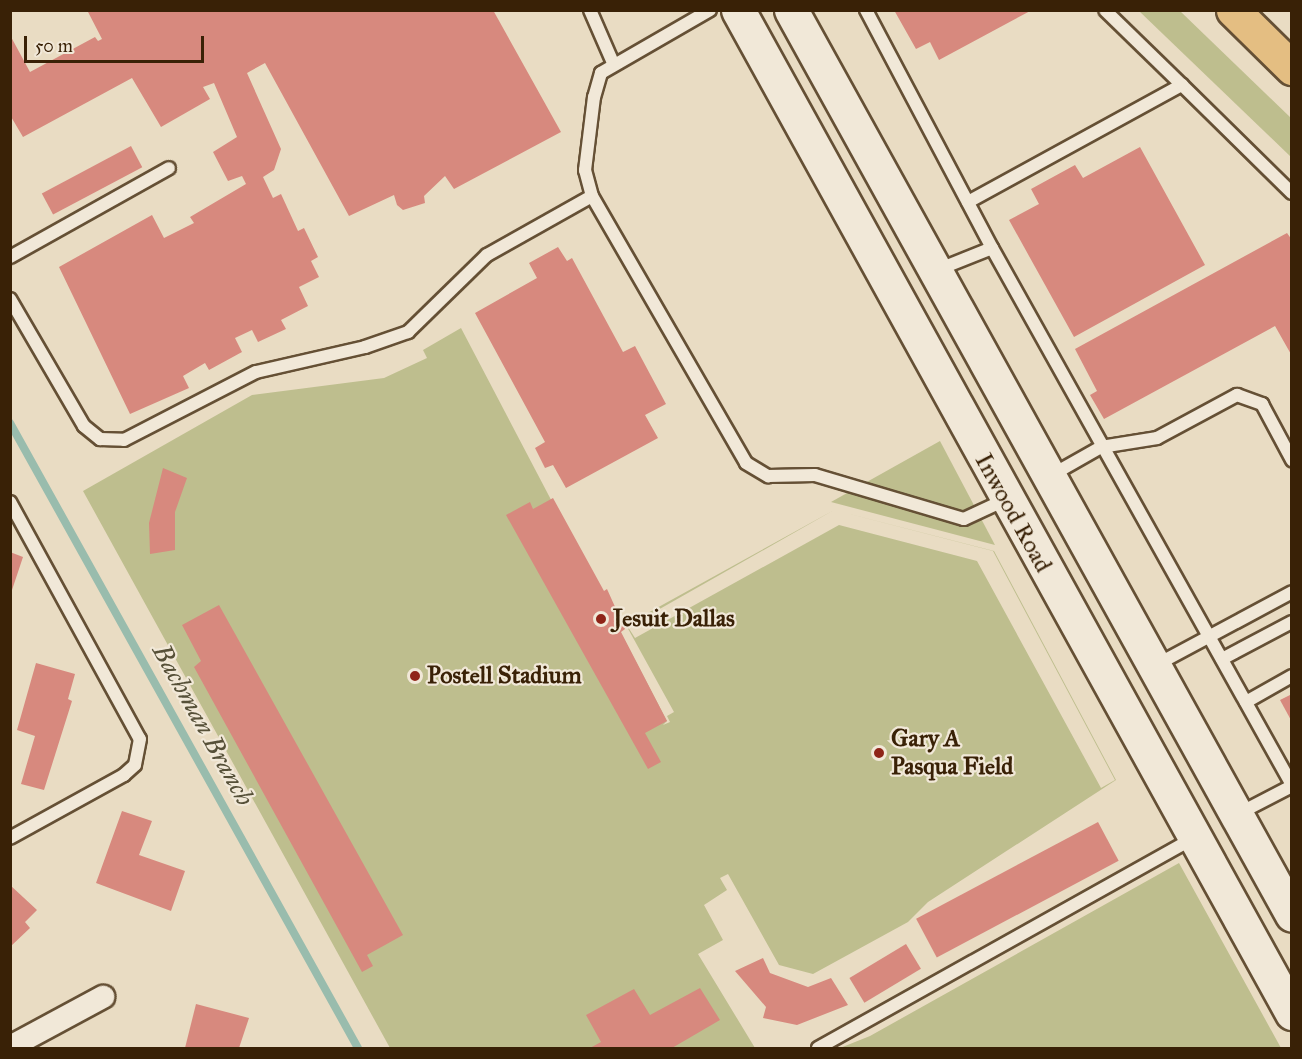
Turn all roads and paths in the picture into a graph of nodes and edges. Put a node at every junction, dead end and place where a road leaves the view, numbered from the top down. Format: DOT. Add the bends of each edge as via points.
graph roads {
  1 [pos="590,10"];
  2 [pos="710,10"];
  3 [pos="738,10"];
  4 [pos="791,10"];
  5 [pos="866,10"];
  6 [pos="1105,10"];
  7 [pos="1233,10"];
  8 [pos="613,63"];
  9 [pos="1292,69"];
  10 [pos="1182,85"];
  11 [pos="825,167"];
  12 [pos="170,168"];
  13 [pos="1292,193"];
  14 [pos="592,196"];
  15 [pos="968,202"];
  16 [pos="992,248"];
  17 [pos="10,257"];
  18 [pos="937,270"];
  19 [pos="10,299"];
  20 [pos="1101,447"];
  21 [pos="1292,460"];
  22 [pos="1049,476"];
  23 [pos="1005,500"];
  24 [pos="10,502"];
  25 [pos="1292,592"];
  26 [pos="1292,622"];
  27 [pos="1210,637"];
  28 [pos="1222,659"];
  29 [pos="1155,666"];
  30 [pos="1292,676"];
  31 [pos="1246,702"];
  32 [pos="1292,785"];
  33 [pos="1238,814"];
  34 [pos="1196,837"];
  35 [pos="10,838"];
  36 [pos="1292,915"];
  37 [pos="103,997"];
  38 [pos="1292,1013"];
  39 [pos="10,1047"];
  40 [pos="818,1048"];
  1 -- 8 [label="lane"];
  2 -- 8 [label="lane"];
  3 -- 11 [label="main road, Inwood Road"];
  4 -- 18 [label="main road, Inwood Road"];
  5 -- 15 [label="lane"];
  6 -- 10 [label="lane"];
  7 -- 9 [label="highway"];
  8 -- 14 [label="lane" via="602,73 594,97 585,170"];
  10 -- 13 [label="lane"];
  10 -- 15 [label="lane"];
  11 -- 18 [label="main road" via="856,184 898,256 915,268"];
  11 -- 23 [label="main road, Inwood Road"];
  12 -- 17 [label="lane"];
  14 -- 19 [label="lane" via="487,255 408,332 365,347 246,376 124,440 100,439 84,426"];
  14 -- 23 [label="lane" via="746,462 768,476 814,475 964,519"];
  15 -- 16 [label="lane"];
  16 -- 18 [label="lane"];
  16 -- 20 [label="lane"];
  18 -- 22 [label="main road, Inwood Road"];
  20 -- 21 [label="lane" via="1157,438 1237,395 1262,404"];
  20 -- 22 [label="lane"];
  20 -- 27 [label="lane"];
  22 -- 23 [label="main road"];
  22 -- 29 [label="main road, Inwood Road"];
  23 -- 34 [label="main road, Inwood Road"];
  24 -- 35 [label="lane" via="140,740 135,765 124,775"];
  25 -- 27 [label="lane"];
  26 -- 28 [label="lane"];
  27 -- 28 [label="lane"];
  27 -- 29 [label="lane"];
  28 -- 31 [label="lane"];
  29 -- 33 [label="main road, Inwood Road"];
  30 -- 31 [label="lane"];
  31 -- 32 [label="lane"];
  32 -- 33 [label="lane"];
  33 -- 34 [label="main road"];
  33 -- 36 [label="main road, Inwood Road"];
  34 -- 38 [label="main road, Inwood Road"];
  34 -- 40 [label="lane"];
  37 -- 39 [label="street"];
}
